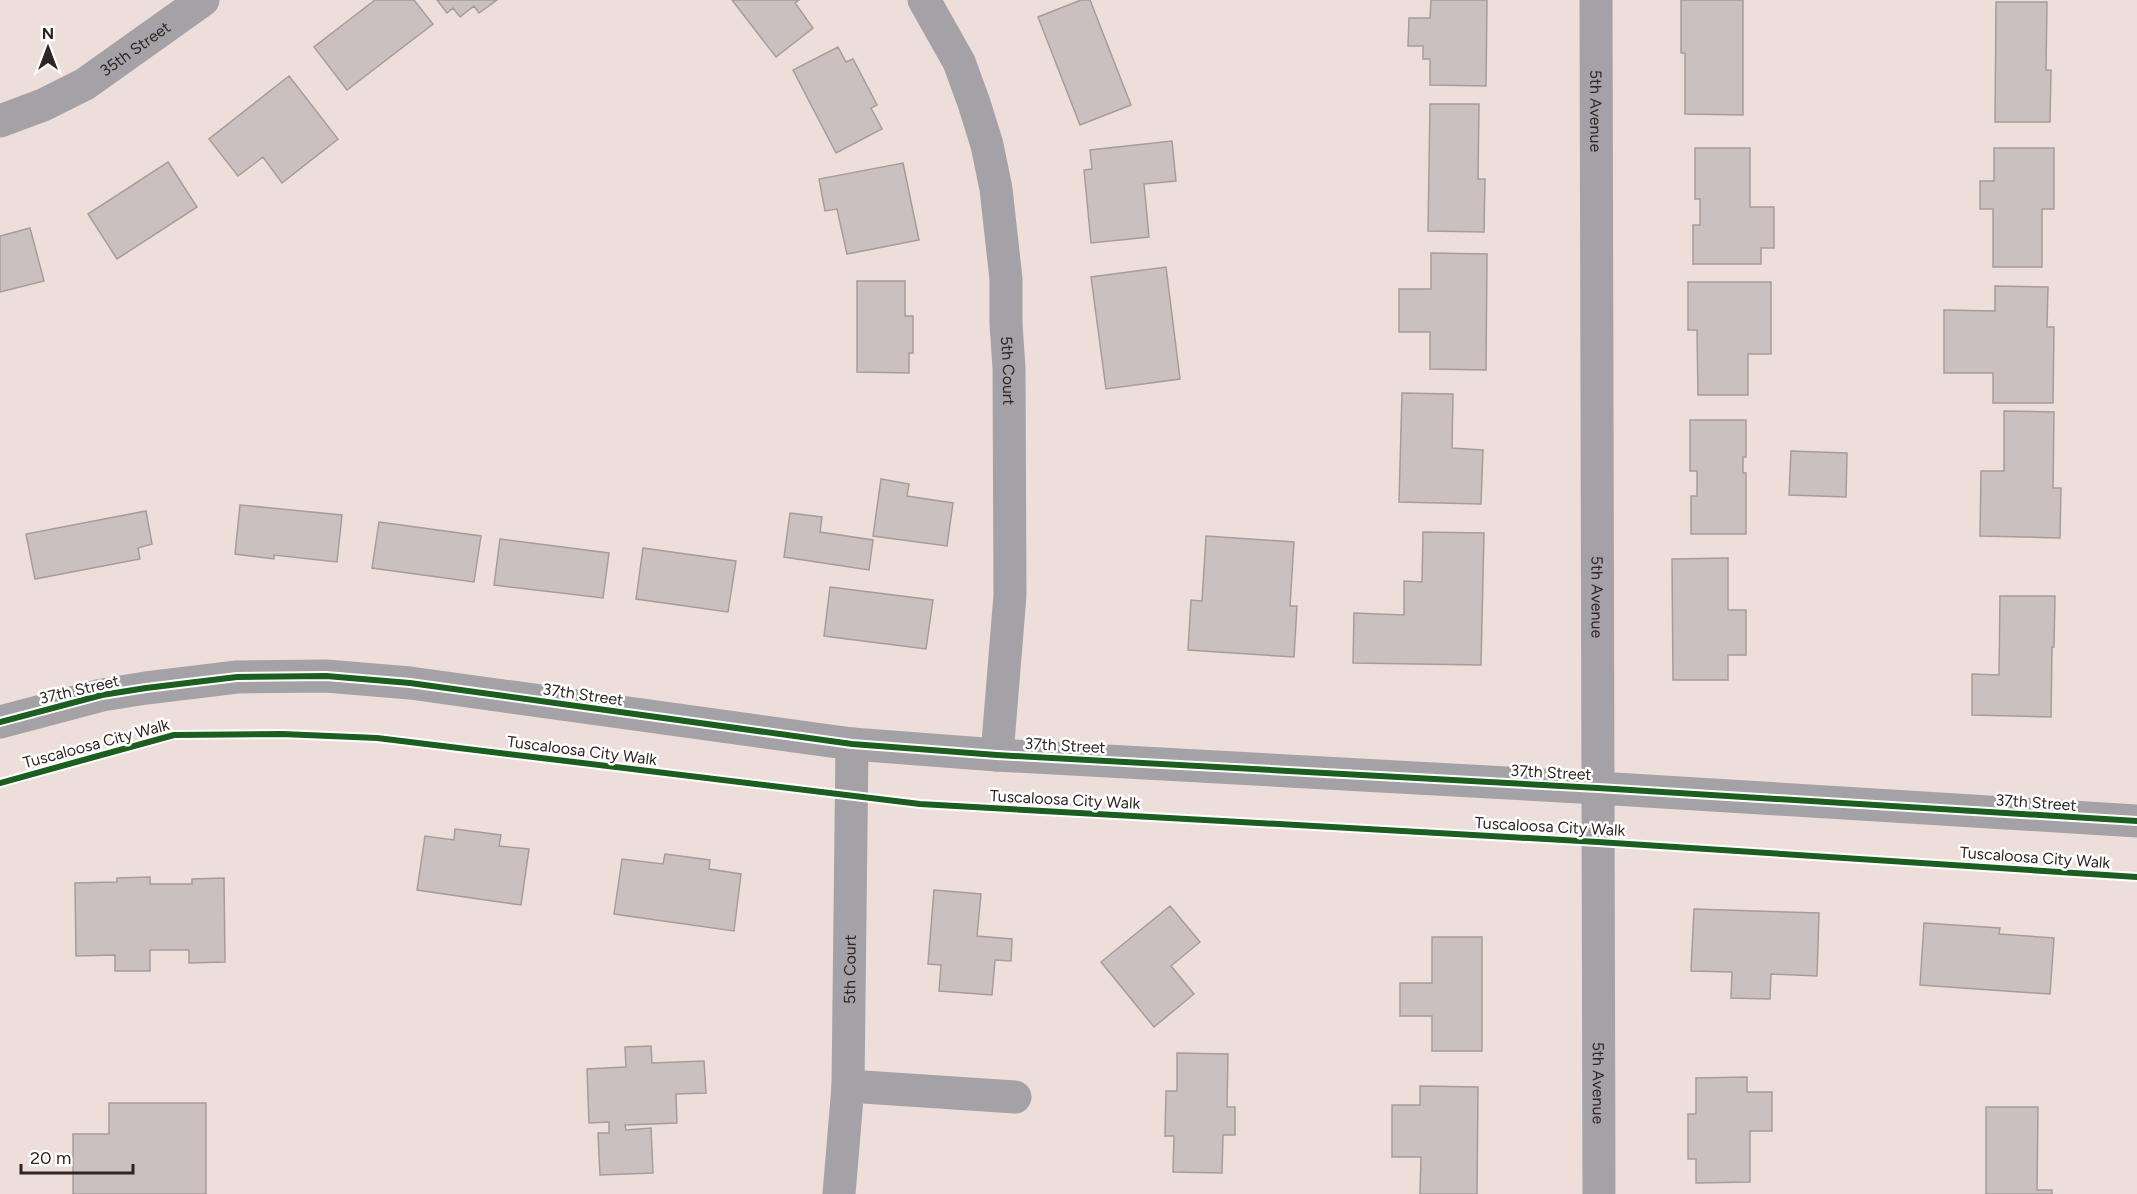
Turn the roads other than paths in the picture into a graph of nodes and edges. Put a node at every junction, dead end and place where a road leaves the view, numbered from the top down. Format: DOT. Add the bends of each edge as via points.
graph roads {
  1 [pos="203,0"];
  2 [pos="924,0"];
  3 [pos="1596,0"];
  4 [pos="0,121"];
  5 [pos="0,722"];
  6 [pos="852,744"];
  7 [pos="997,755"];
  8 [pos="1598,788"];
  9 [pos="2137,821"];
  10 [pos="848,1086"];
  11 [pos="1015,1097"];
  12 [pos="839,1194"];
  13 [pos="1599,1194"];
  1 -- 4 [label="street, 35th Street" via="85,84"];
  2 -- 7 [label="street, 5th Court" via="959,62 987,145 1006,279 1010,595"];
  3 -- 8 [label="street, 5th Avenue"];
  5 -- 6 [label="street, 37th Street" via="102,695 146,688 237,677 326,676 410,683"];
  6 -- 7 [label="street, 37th Street"];
  6 -- 10 [label="street, 5th Court"];
  7 -- 8 [label="street, 37th Street"];
  8 -- 9 [label="street, 37th Street"];
  8 -- 13 [label="street, 5th Avenue"];
  10 -- 11 [label="street"];
  10 -- 12 [label="street, 5th Court"];
}
